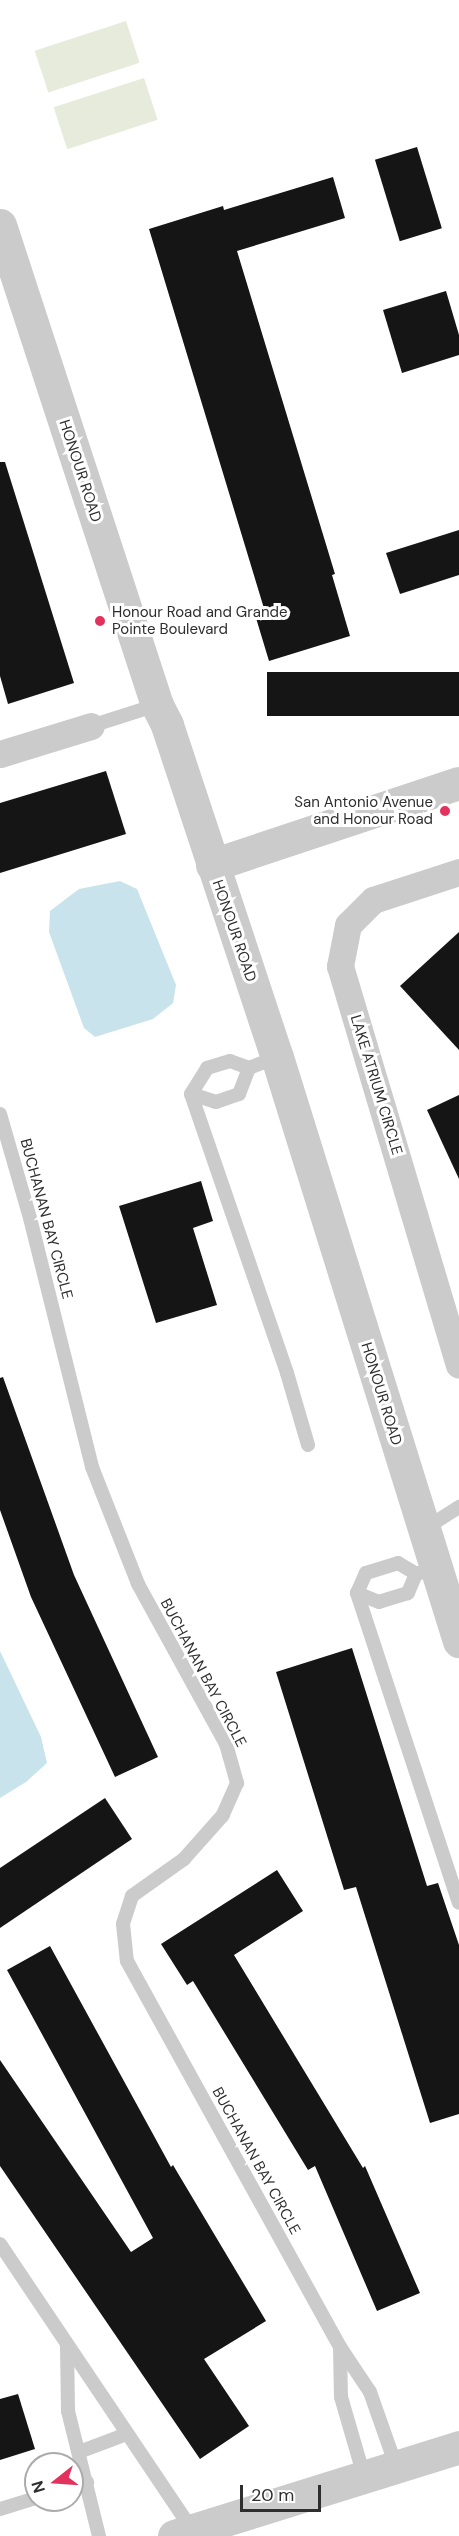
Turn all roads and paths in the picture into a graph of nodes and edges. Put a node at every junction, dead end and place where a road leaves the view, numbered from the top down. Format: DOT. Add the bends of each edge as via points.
graph roads {
  1 [pos="0,225"];
  2 [pos="157,705"];
  3 [pos="91,726"];
  4 [pos="0,754"];
  5 [pos="459,783"];
  6 [pos="212,865"];
  7 [pos="459,872"];
  8 [pos="263,1062"];
  9 [pos="191,1094"];
  10 [pos="0,1114"];
  11 [pos="459,1365"];
  12 [pos="308,1445"];
  13 [pos="459,1507"];
  14 [pos="423,1530"];
  15 [pos="426,1571"];
  16 [pos="357,1593"];
  17 [pos="459,1641"];
  18 [pos="459,1903"];
  19 [pos="0,2244"];
  20 [pos="67,2346"];
  21 [pos="340,2347"];
  22 [pos="127,2434"];
  23 [pos="459,2447"];
  24 [pos="79,2452"];
  25 [pos="396,2466"];
  26 [pos="84,2471"];
  27 [pos="364,2476"];
  28 [pos="87,2482"];
  29 [pos="84,2483"];
  30 [pos="24,2502"];
  31 [pos="0,2509"];
  32 [pos="183,2533"];
  33 [pos="99,2536"];
  1 -- 2 [label="street, HONOUR ROAD"];
  2 -- 3 [label="lane"];
  2 -- 6 [label="street, HONOUR ROAD"];
  3 -- 4 [label="street"];
  5 -- 6 [label="street"];
  6 -- 8 [label="street, HONOUR ROAD"];
  7 -- 11 [label="street, LAKE ATRIUM CIRCLE" via="373,900 348,925 340,966"];
  8 -- 9 [label="lane" via="230,1061 207,1068"];
  8 -- 9 [label="lane" via="239,1094 216,1102"];
  8 -- 14 [label="street, HONOUR ROAD"];
  9 -- 12 [label="lane"];
  10 -- 21 [label="lane, BUCHANAN BAY CIRCLE" via="92,1467 138,1584 226,1744 237,1783 223,1815 184,1859 132,1896 123,1924 127,1961"];
  13 -- 14 [label="lane"];
  14 -- 15 [label="street, HONOUR ROAD"];
  15 -- 16 [label="lane" via="408,1593 379,1602"];
  15 -- 16 [label="lane" via="398,1563 366,1573"];
  15 -- 17 [label="street, HONOUR ROAD"];
  16 -- 18 [label="lane"];
  19 -- 20 [label="lane"];
  20 -- 22 [label="lane"];
  20 -- 24 [label="lane" via="68,2411"];
  21 -- 25 [label="lane, BUCHANAN BAY CIRCLE" via="370,2392"];
  21 -- 27 [label="lane, BUCHANAN BAY CIRCLE" via="341,2397"];
  22 -- 24 [label="lane"];
  22 -- 32 [label="lane"];
  23 -- 25 [label="street"];
  25 -- 27 [label="street"];
  26 -- 28 [label="lane"];
  27 -- 32 [label="street"];
  28 -- 29 [label="lane"];
  28 -- 33 [label="lane"];
  30 -- 31 [label="lane"];
}
